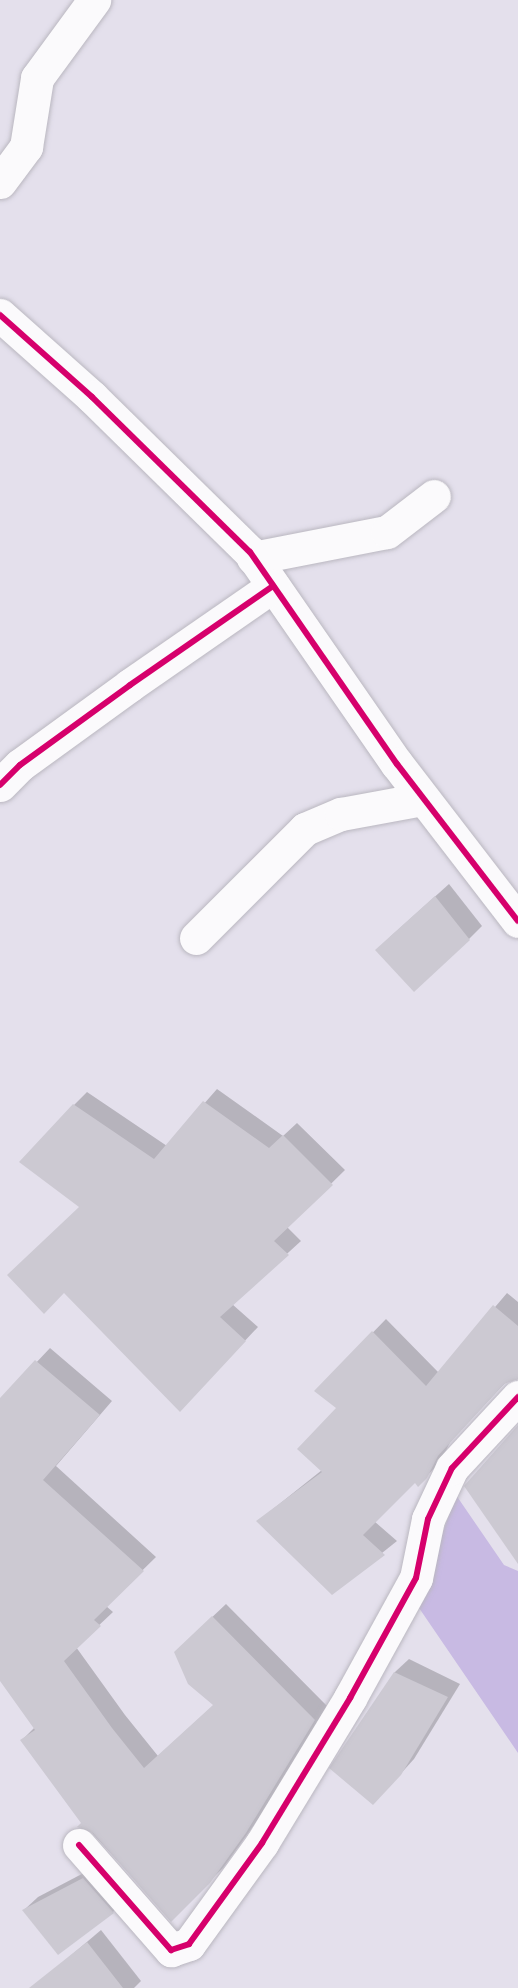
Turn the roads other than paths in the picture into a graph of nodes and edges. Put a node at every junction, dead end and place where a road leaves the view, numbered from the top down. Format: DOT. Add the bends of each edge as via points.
graph roads {
  1 [pos="94,0"];
  2 [pos="0,182"];
  3 [pos="0,315"];
  4 [pos="434,496"];
  5 [pos="253,558"];
  6 [pos="273,586"];
  7 [pos="0,785"];
  8 [pos="423,799"];
  9 [pos="518,921"];
  10 [pos="196,938"];
  11 [pos="518,1397"];
  12 [pos="78,1845"];
  1 -- 2 [label="street" via="37,78 26,147"];
  3 -- 5 [label="street" via="92,397"];
  4 -- 5 [label="street" via="387,531"];
  5 -- 6 [label="street"];
  6 -- 7 [label="street" via="20,765"];
  6 -- 8 [label="street"];
  8 -- 9 [label="street"];
  8 -- 10 [label="street" via="341,814 305,829"];
  11 -- 12 [label="street" via="452,1468 428,1519 416,1578 350,1698 262,1843 189,1944 171,1950"];
}
